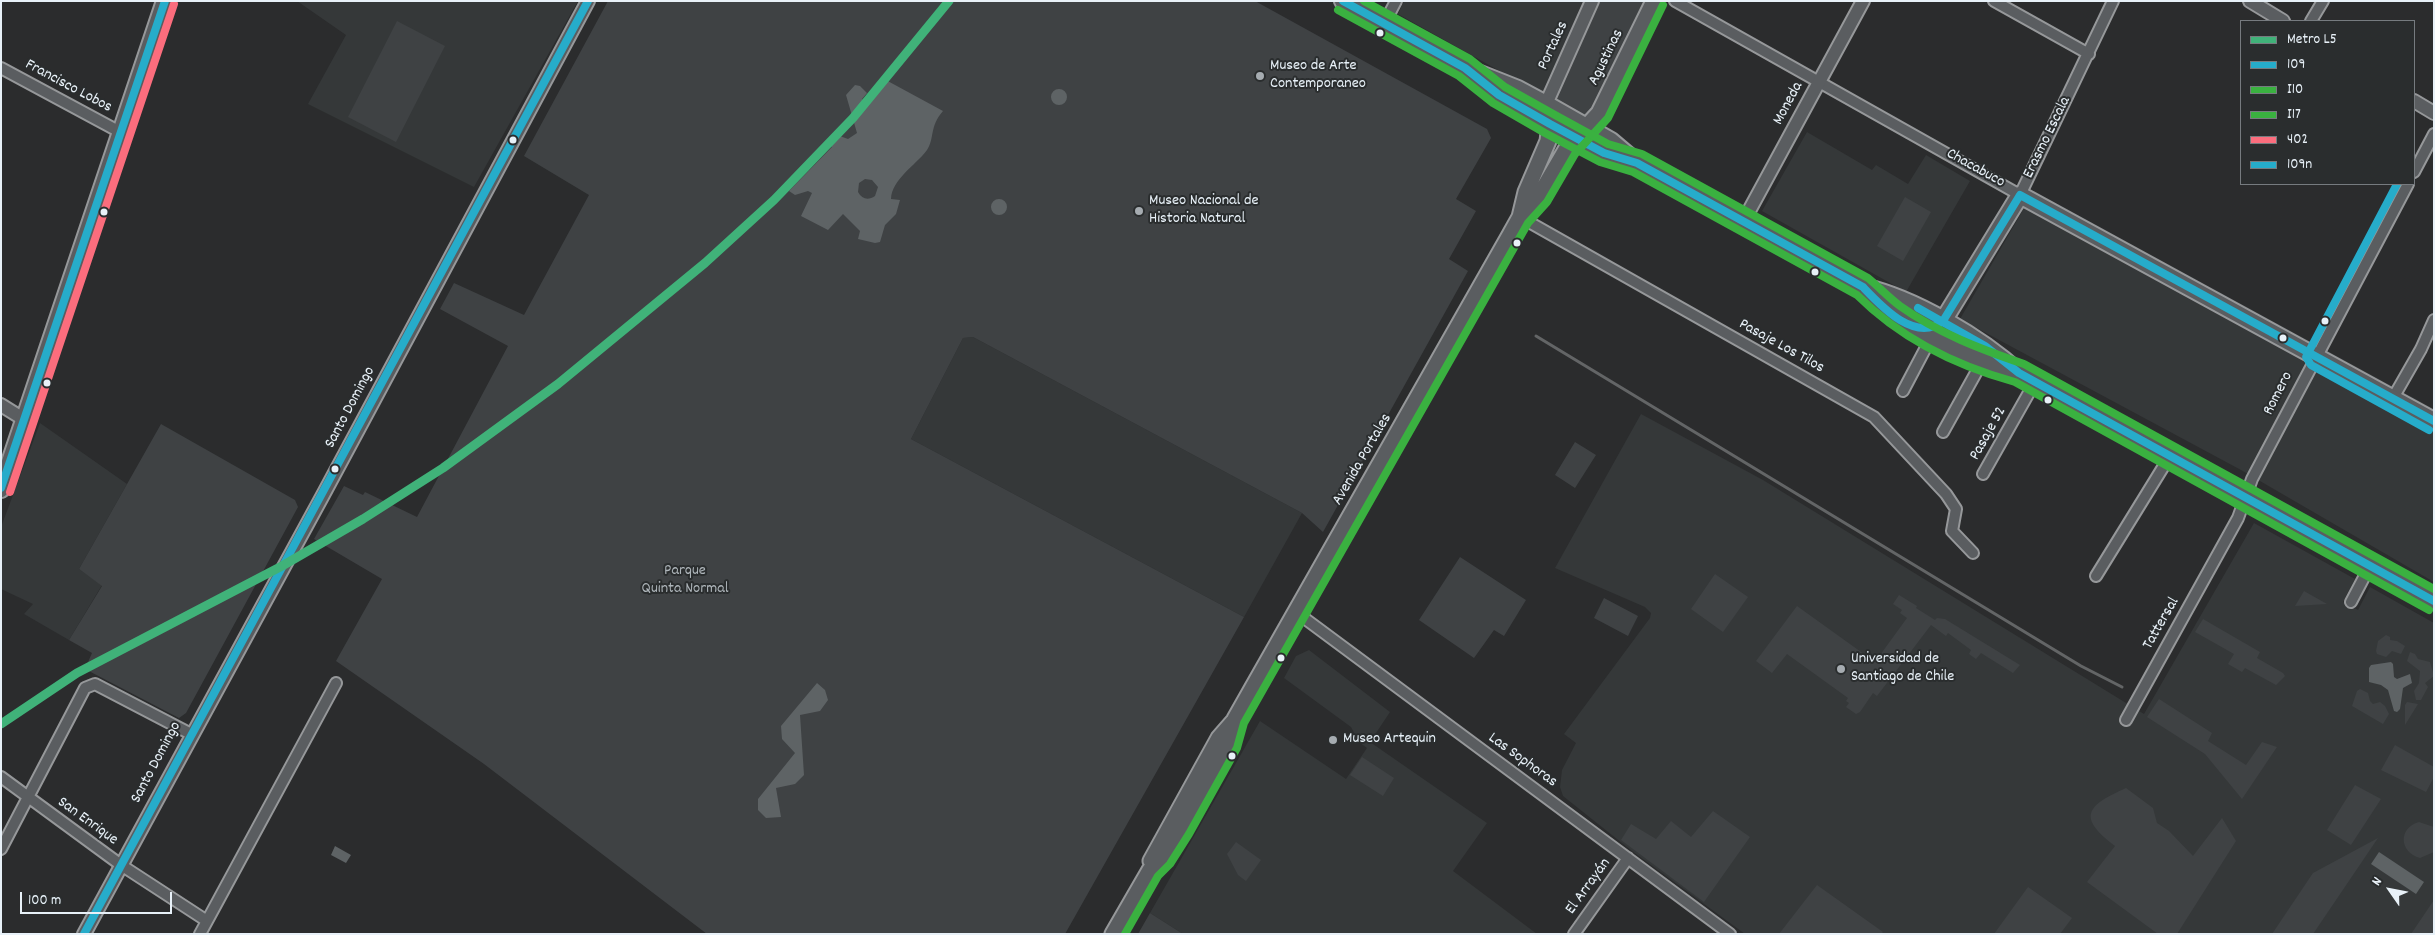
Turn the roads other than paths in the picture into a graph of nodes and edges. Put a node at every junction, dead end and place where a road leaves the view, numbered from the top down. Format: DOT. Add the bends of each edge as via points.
graph roads {
  1 [pos="166,1"];
  2 [pos="588,1"];
  3 [pos="1343,1"];
  4 [pos="1396,1"];
  5 [pos="1592,1"];
  6 [pos="1654,1"];
  7 [pos="1675,1"];
  8 [pos="1863,1"];
  9 [pos="1994,1"];
  10 [pos="2114,1"];
  11 [pos="2250,1"];
  12 [pos="2322,1"];
  13 [pos="2281,20"];
  14 [pos="2312,20"];
  15 [pos="1384,24"];
  16 [pos="2088,54"];
  17 [pos="1,68"];
  18 [pos="1465,68"];
  19 [pos="1819,82"];
  20 [pos="2415,102"];
  21 [pos="1546,104"];
  22 [pos="2434,114"];
  23 [pos="1550,124"];
  24 [pos="120,132"];
  25 [pos="1582,133"];
  26 [pos="2434,134"];
  27 [pos="2415,170"];
  28 [pos="2407,185"];
  29 [pos="2020,195"];
  30 [pos="1520,217"];
  31 [pos="1743,222"];
  32 [pos="1863,287"];
  33 [pos="2434,320"];
  34 [pos="1943,322"];
  35 [pos="1926,333"];
  36 [pos="2316,356"];
  37 [pos="1982,362"];
  38 [pos="2018,372"];
  39 [pos="2035,382"];
  40 [pos="1903,390"];
  41 [pos="2393,398"];
  42 [pos="1,405"];
  43 [pos="25,420"];
  44 [pos="2434,421"];
  45 [pos="1943,432"];
  46 [pos="2170,456"];
  47 [pos="1983,474"];
  48 [pos="1,489"];
  49 [pos="2246,498"];
  50 [pos="2226,542"];
  51 [pos="1974,553"];
  52 [pos="2370,566"];
  53 [pos="2096,576"];
  54 [pos="2434,601"];
  55 [pos="2351,602"];
  56 [pos="1296,612"];
  57 [pos="336,683"];
  58 [pos="2126,720"];
  59 [pos="191,734"];
  60 [pos="1,777"];
  61 [pos="29,798"];
  62 [pos="1,848"];
  63 [pos="1628,858"];
  64 [pos="121,865"];
  65 [pos="207,921"];
  66 [pos="84,934"];
  67 [pos="201,934"];
  68 [pos="1113,934"];
  69 [pos="1574,934"];
  70 [pos="1730,934"];
  1 -- 24 [label="main road"];
  2 -- 59 [label="street, Santo Domingo"];
  3 -- 15 [label="main road"];
  4 -- 15 [label="street"];
  5 -- 21 [label="street, Portales"];
  6 -- 25 [label="main road, Agustinas" via="1599,113"];
  7 -- 19 [label="street, Chacabuco"];
  8 -- 19 [label="street, Moneda"];
  9 -- 16 [label="street"];
  10 -- 16 [label="street, Erasmo Escala"];
  11 -- 13 [label="street"];
  12 -- 14 [label="street"];
  15 -- 18 [label="main road"];
  16 -- 29 [label="street, Erasmo Escala"];
  17 -- 24 [label="street, Francisco Lobos"];
  18 -- 21 [label="main road"];
  18 -- 23 [label="main road" via="1499,94"];
  19 -- 29 [label="street, Chacabuco"];
  19 -- 31 [label="street, Moneda"];
  20 -- 22 [label="street"];
  21 -- 23 [label="main road, Avenida Portales"];
  21 -- 25 [label="main road"];
  23 -- 25 [label="main road"];
  23 -- 30 [label="main road, Avenida Portales" via="1548,141 1526,192"];
  24 -- 43 [label="main road"];
  25 -- 30 [label="main road, Avenida Portales" via="1567,148 1540,196"];
  25 -- 31 [label="main road" via="1612,157 1637,163"];
  26 -- 27 [label="street"];
  28 -- 36 [label="street, Romero"];
  29 -- 34 [label="main road, Erasmo Escala"];
  29 -- 36 [label="main road, Chacabuco"];
  30 -- 51 [label="street, Pasaje Los Tilos" via="1874,417 1946,494 1956,509 1952,531"];
  30 -- 56 [label="main road, Avenida Portales"];
  31 -- 32 [label="main road"];
  32 -- 34 [label="main road" via="1897,297"];
  32 -- 35 [label="main road" via="1884,308"];
  33 -- 41 [label="street"];
  34 -- 35 [label="main road"];
  34 -- 38 [label="main road" via="1985,346"];
  35 -- 37 [label="main road"];
  35 -- 40 [label="street"];
  36 -- 41 [label="main road, Chacabuco"];
  36 -- 49 [label="street, Romero" via="2252,480"];
  37 -- 38 [label="main road"];
  37 -- 45 [label="street"];
  38 -- 39 [label="main road"];
  39 -- 46 [label="main road"];
  39 -- 47 [label="street, Pasaje 52"];
  41 -- 44 [label="main road, Chacabuco"];
  42 -- 43 [label="street"];
  43 -- 48 [label="main road"];
  46 -- 49 [label="main road"];
  46 -- 53 [label="street"];
  49 -- 50 [label="street, Romero"];
  49 -- 52 [label="main road"];
  50 -- 58 [label="street, Tattersal"];
  52 -- 54 [label="main road"];
  52 -- 55 [label="street"];
  56 -- 63 [label="street, Las Sophoras"];
  56 -- 68 [label="main road, Avenida Portales" via="1235,719 1228,743 1180,829 1162,858 1150,870"];
  57 -- 65 [label="street"];
  59 -- 61 [label="street" via="95,684 90,685 85,688"];
  59 -- 64 [label="street, Santo Domingo"];
  60 -- 61 [label="street, San Enrique"];
  61 -- 62 [label="street"];
  61 -- 64 [label="street, San Enrique"];
  63 -- 69 [label="street, El Arrayán"];
  63 -- 70 [label="street, Las Sophoras"];
  64 -- 65 [label="street, San Enrique"];
  64 -- 66 [label="street, Santo Domingo"];
  65 -- 67 [label="street"];
}
